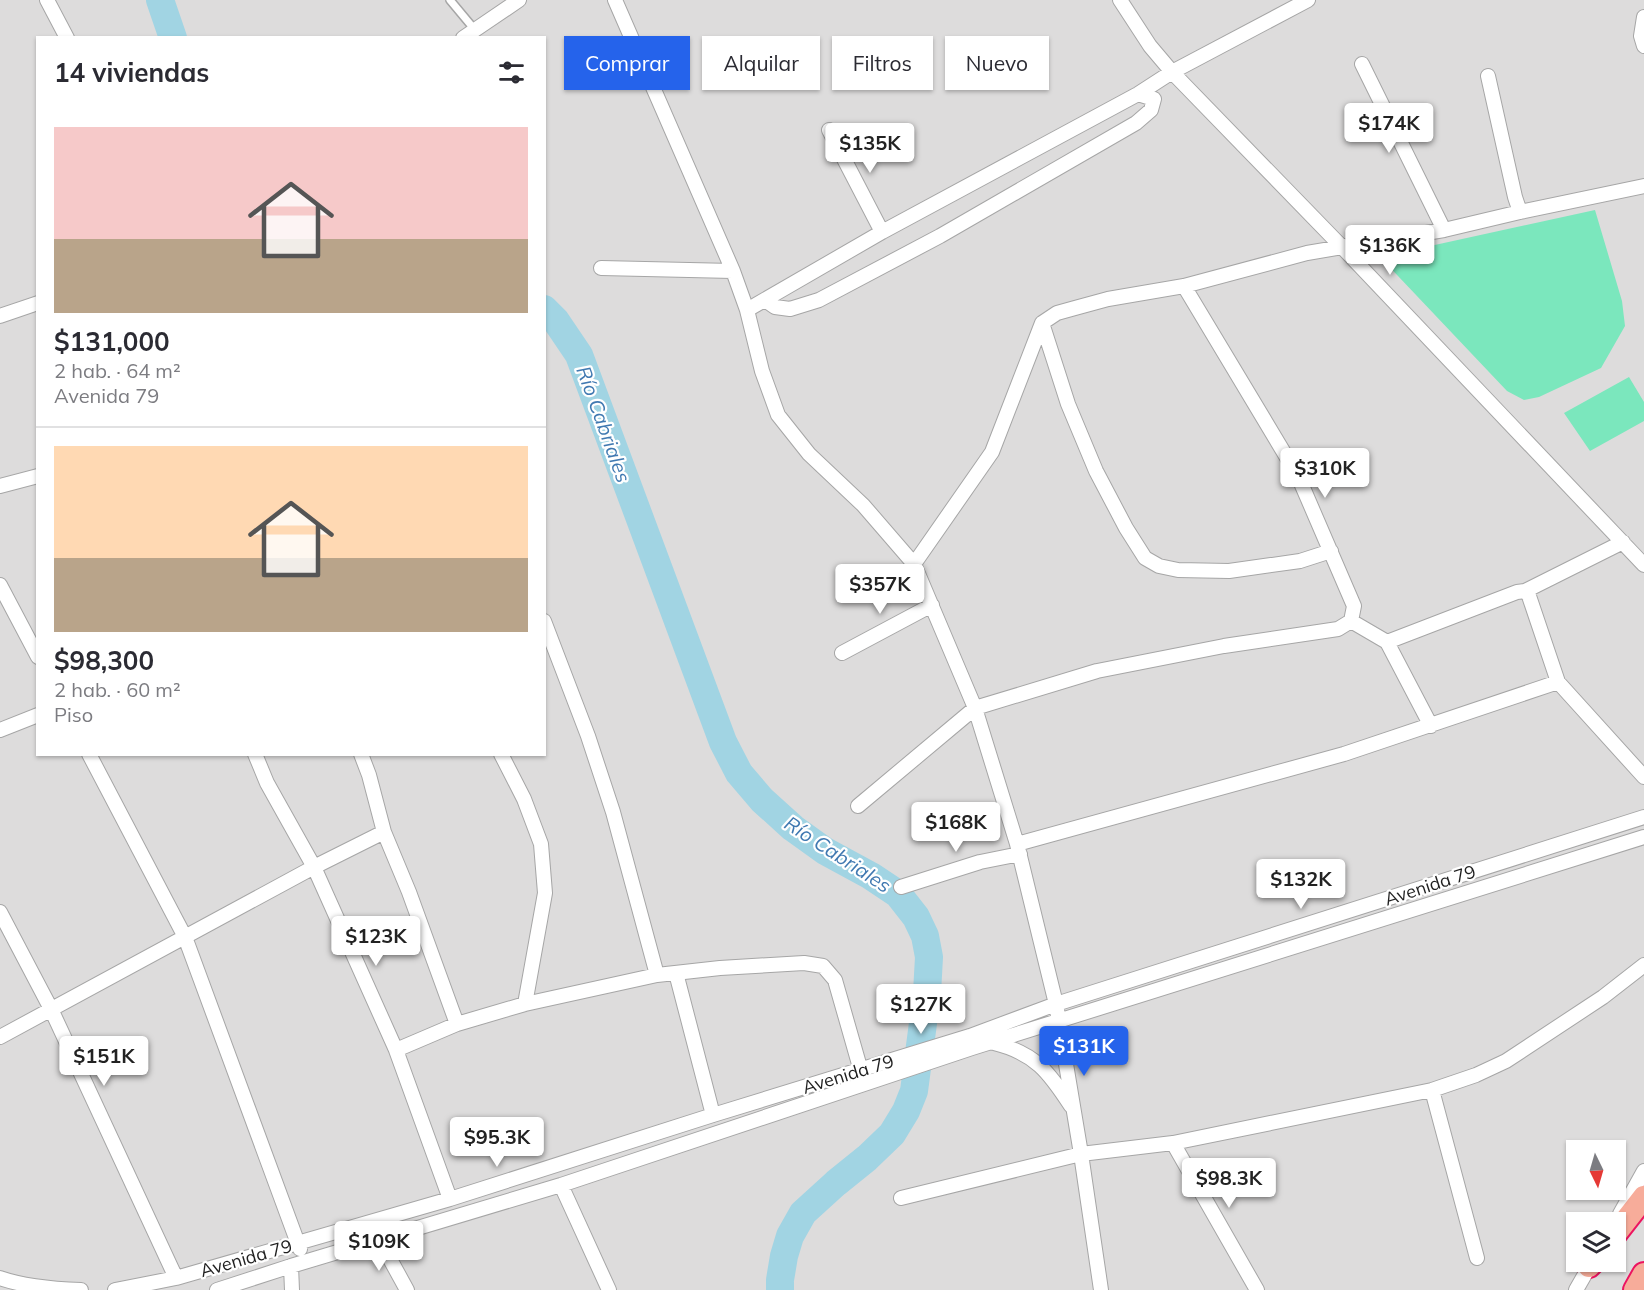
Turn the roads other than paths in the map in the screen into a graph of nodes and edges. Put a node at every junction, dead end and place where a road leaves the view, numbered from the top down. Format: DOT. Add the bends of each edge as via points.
graph roads {
  1 [pos="47,0"];
  2 [pos="450,0"];
  3 [pos="519,0"];
  4 [pos="615,0"];
  5 [pos="1120,0"];
  6 [pos="1308,0"];
  7 [pos="1644,17"];
  8 [pos="469,34"];
  9 [pos="66,36"];
  10 [pos="1644,46"];
  11 [pos="1362,64"];
  12 [pos="1172,72"];
  13 [pos="1488,76"];
  14 [pos="1137,94"];
  15 [pos="829,130"];
  16 [pos="1644,186"];
  17 [pos="1520,212"];
  18 [pos="1444,230"];
  19 [pos="882,232"];
  20 [pos="1341,246"];
  21 [pos="601,268"];
  22 [pos="733,271"];
  23 [pos="1184,286"];
  24 [pos="765,300"];
  25 [pos="36,304"];
  26 [pos="747,310"];
  27 [pos="0,316"];
  28 [pos="1042,324"];
  29 [pos="36,477"];
  30 [pos="0,486"];
  31 [pos="1623,542"];
  32 [pos="1331,551"];
  33 [pos="914,564"];
  34 [pos="1644,565"];
  35 [pos="0,585"];
  36 [pos="1525,591"];
  37 [pos="932,605"];
  38 [pos="1351,621"];
  39 [pos="546,626"];
  40 [pos="1387,642"];
  41 [pos="36,653"];
  42 [pos="842,653"];
  43 [pos="1558,682"];
  44 [pos="975,708"];
  45 [pos="36,716"];
  46 [pos="1431,726"];
  47 [pos="0,730"];
  48 [pos="90,756"];
  49 [pos="256,756"];
  50 [pos="362,756"];
  51 [pos="502,756"];
  52 [pos="1644,777"];
  53 [pos="858,806"];
  54 [pos="1644,817"];
  55 [pos="384,832"];
  56 [pos="1644,837"];
  57 [pos="1018,849"];
  58 [pos="314,867"];
  59 [pos="901,887"];
  60 [pos="0,912"];
  61 [pos="185,937"];
  62 [pos="1644,965"];
  63 [pos="676,973"];
  64 [pos="657,975"];
  65 [pos="525,1004"];
  66 [pos="1056,1004"];
  67 [pos="51,1009"];
  68 [pos="1059,1022"];
  69 [pos="457,1024"];
  70 [pos="0,1037"];
  71 [pos="971,1042"];
  72 [pos="992,1042"];
  73 [pos="396,1050"];
  74 [pos="861,1071"];
  75 [pos="882,1071"];
  76 [pos="1432,1090"];
  77 [pos="1074,1111"];
  78 [pos="713,1115"];
  79 [pos="1173,1143"];
  80 [pos="1081,1154"];
  81 [pos="1644,1171"];
  82 [pos="561,1185"];
  83 [pos="1644,1197"];
  84 [pos="901,1198"];
  85 [pos="450,1199"];
  86 [pos="1621,1212"];
  87 [pos="1626,1220"];
  88 [pos="379,1239"];
  89 [pos="298,1243"];
  90 [pos="1477,1257"];
  91 [pos="298,1264"];
  92 [pos="1587,1272"];
  93 [pos="1644,1274"];
  94 [pos="0,1278"];
  95 [pos="176,1278"];
  96 [pos="81,1290"];
  97 [pos="116,1290"];
  98 [pos="217,1290"];
  99 [pos="292,1290"];
  100 [pos="407,1290"];
  101 [pos="609,1290"];
  102 [pos="1101,1290"];
  103 [pos="1257,1290"];
  104 [pos="1576,1290"];
  105 [pos="1635,1290"];
  1 -- 9 [label="street"];
  2 -- 8 [label="lane"];
  3 -- 8 [label="street"];
  4 -- 22 [label="street"];
  5 -- 12 [label="street" via="1149,46"];
  6 -- 12 [label="street"];
  7 -- 10 [label="street"];
  11 -- 18 [label="street"];
  12 -- 14 [label="street"];
  12 -- 20 [label="street"];
  13 -- 17 [label="street"];
  14 -- 19 [label="street"];
  14 -- 24 [label="street" via="1154,99 1151,110 1136,123 940,236 819,300 790,309 775,307"];
  15 -- 19 [label="street"];
  16 -- 17 [label="street"];
  17 -- 18 [label="street"];
  18 -- 20 [label="street"];
  19 -- 24 [label="street"];
  20 -- 23 [label="street"];
  20 -- 31 [label="street"];
  21 -- 22 [label="street"];
  22 -- 26 [label="street"];
  23 -- 28 [label="street" via="1108,299 1057,313"];
  23 -- 32 [label="street" via="1298,476"];
  24 -- 26 [label="street"];
  25 -- 27 [label="street"];
  26 -- 33 [label="street" via="778,415 808,454 863,505"];
  28 -- 32 [label="street" via="1068,404 1096,471 1145,558 1178,570 1229,571 1300,561"];
  28 -- 33 [label="street" via="992,452"];
  29 -- 30 [label="street"];
  31 -- 34 [label="street"];
  31 -- 36 [label="street"];
  32 -- 38 [label="street" via="1354,606"];
  33 -- 37 [label="street"];
  35 -- 41 [label="street"];
  36 -- 40 [label="street"];
  36 -- 43 [label="street"];
  37 -- 42 [label="street"];
  37 -- 44 [label="street"];
  38 -- 40 [label="street"];
  38 -- 44 [label="street" via="1338,629 1097,671"];
  39 -- 64 [label="street" via="613,812"];
  40 -- 46 [label="street"];
  43 -- 46 [label="street"];
  43 -- 52 [label="street"];
  44 -- 53 [label="street"];
  44 -- 57 [label="street"];
  45 -- 47 [label="street"];
  46 -- 57 [label="street"];
  48 -- 61 [label="street"];
  49 -- 58 [label="street"];
  50 -- 55 [label="street"];
  51 -- 65 [label="street" via="541,844 544,892"];
  54 -- 66 [label="street, Avenida 79"];
  55 -- 58 [label="street"];
  55 -- 69 [label="street"];
  56 -- 68 [label="street, Avenida 79"];
  57 -- 59 [label="street"];
  57 -- 66 [label="street"];
  58 -- 61 [label="street"];
  58 -- 73 [label="street"];
  60 -- 67 [label="street"];
  61 -- 67 [label="street"];
  61 -- 89 [label="street"];
  62 -- 76 [label="street" via="1603,997 1506,1060 1476,1076"];
  63 -- 64 [label="street"];
  63 -- 74 [label="street" via="804,963 823,966 835,980"];
  63 -- 78 [label="street"];
  64 -- 65 [label="street"];
  65 -- 69 [label="street"];
  66 -- 68 [label="street"];
  66 -- 71 [label="street, Avenida 79"];
  67 -- 70 [label="street"];
  67 -- 95 [label="street"];
  68 -- 72 [label="street, Avenida 79"];
  68 -- 77 [label="street"];
  69 -- 73 [label="street"];
  71 -- 72 [label="street, Avenida 79"];
  71 -- 75 [label="street, Avenida 79"];
  72 -- 77 [label="street" via="1029,1056 1054,1080"];
  73 -- 85 [label="street"];
  74 -- 75 [label="street, Avenida 79"];
  74 -- 78 [label="street, Avenida 79"];
  75 -- 82 [label="street"];
  76 -- 79 [label="street"];
  76 -- 90 [label="street"];
  77 -- 80 [label="street"];
  78 -- 85 [label="street, Avenida 79"];
  79 -- 80 [label="street"];
  79 -- 103 [label="street"];
  80 -- 84 [label="street"];
  80 -- 102 [label="street"];
  81 -- 86 [label="street"];
  82 -- 88 [label="street"];
  82 -- 101 [label="street"];
  83 -- 87 [label="highway"];
  85 -- 89 [label="street, Avenida 79"];
  88 -- 91 [label="street"];
  88 -- 100 [label="street"];
  89 -- 91 [label="street"];
  89 -- 95 [label="street, Avenida 79"];
  91 -- 98 [label="street"];
  91 -- 99 [label="street"];
  92 -- 104 [label="street"];
  93 -- 105 [label="highway"];
  94 -- 96 [label="street"];
  95 -- 97 [label="street, Avenida 79"];
}
